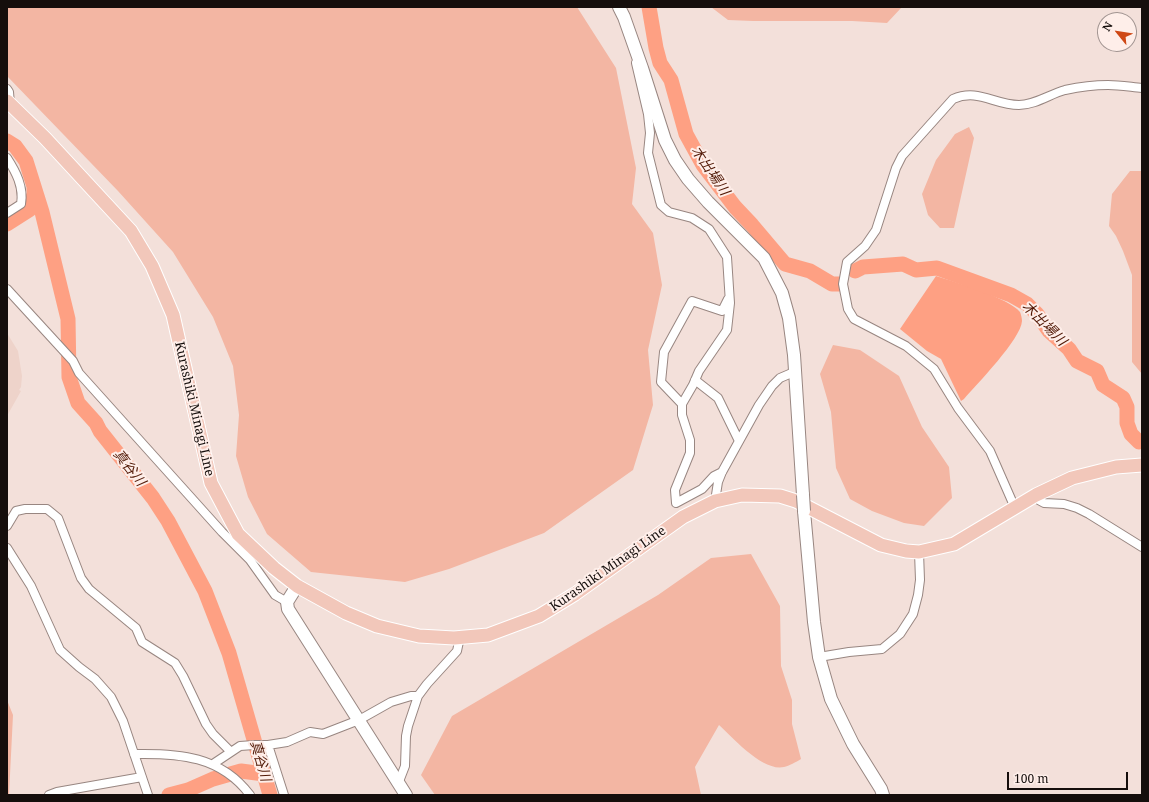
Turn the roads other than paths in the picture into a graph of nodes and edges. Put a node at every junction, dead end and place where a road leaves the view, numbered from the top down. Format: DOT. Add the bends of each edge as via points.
graph roads {
  1 [pos="619,7"];
  2 [pos="633,42"];
  3 [pos="1142,88"];
  4 [pos="7,89"];
  5 [pos="8,104"];
  6 [pos="7,158"];
  7 [pos="7,213"];
  8 [pos="7,289"];
  9 [pos="730,296"];
  10 [pos="794,372"];
  11 [pos="696,380"];
  12 [pos="682,404"];
  13 [pos="739,441"];
  14 [pos="1142,465"];
  15 [pos="722,472"];
  16 [pos="1036,495"];
  17 [pos="715,501"];
  18 [pos="1015,508"];
  19 [pos="7,526"];
  20 [pos="1142,547"];
  21 [pos="7,548"];
  22 [pos="919,552"];
  23 [pos="297,586"];
  24 [pos="287,602"];
  25 [pos="460,637"];
  26 [pos="819,657"];
  27 [pos="418,696"];
  28 [pos="359,720"];
  29 [pos="268,745"];
  30 [pos="231,752"];
  31 [pos="134,754"];
  32 [pos="213,764"];
  33 [pos="142,777"];
  34 [pos="398,784"];
  35 [pos="50,795"];
  36 [pos="148,795"];
  37 [pos="250,795"];
  38 [pos="284,795"];
  39 [pos="406,795"];
  40 [pos="883,795"];
  1 -- 2 [label="street"];
  2 -- 9 [label="street" via="636,69 648,114 648,153 661,206 669,212 692,218 709,229 727,257"];
  2 -- 10 [label="street" via="665,140 675,160 708,202 764,258 782,292 789,318"];
  3 -- 18 [label="street" via="1108,85 1081,88 1019,105 974,95 963,95 953,99 902,156 876,230 865,246 847,262 843,284 848,308 854,319 906,346 934,368 958,408 990,451"];
  4 -- 5 [label="street"];
  5 -- 23 [label="main road, Kurashiki Minagi Line" via="45,138 131,230 152,266 173,315 211,483 238,534"];
  6 -- 7 [label="street" via="17,173 23,196 21,204"];
  8 -- 24 [label="street" via="73,362 84,379 250,560 276,595"];
  9 -- 11 [label="street" via="727,330 699,371"];
  9 -- 12 [label="street" via="722,311 692,301 664,352 661,382"];
  10 -- 13 [label="street" via="780,378 772,386"];
  10 -- 26 [label="street, bridge" via="804,511"];
  11 -- 12 [label="street"];
  11 -- 13 [label="street" via="718,398"];
  12 -- 15 [label="street" via="682,415 690,440 690,453 675,490 676,503 702,489 714,476"];
  13 -- 15 [label="street"];
  14 -- 16 [label="main road, Kurashiki Minagi Line" via="1116,467 1072,478"];
  15 -- 17 [label="street"];
  16 -- 18 [label="main road, Kurashiki Minagi Line"];
  16 -- 20 [label="street" via="1036,498 1044,503 1064,504 1077,508"];
  17 -- 22 [label="main road, Kurashiki Minagi Line" via="742,495 780,496 796,501 881,545"];
  17 -- 25 [label="main road, Kurashiki Minagi Line" via="683,517 576,594 539,616 488,635"];
  18 -- 22 [label="main road, Kurashiki Minagi Line" via="954,544"];
  19 -- 30 [label="street" via="16,511 25,509 48,509 58,518 81,578 89,589 136,628 142,642 175,663 206,724"];
  21 -- 31 [label="street" via="32,586 60,650 95,679 111,697 123,721"];
  22 -- 26 [label="street" via="918,595 913,614 900,634 882,649"];
  23 -- 24 [label="street"];
  23 -- 25 [label="main road, Kurashiki Minagi Line" via="346,613 377,626 419,636"];
  24 -- 28 [label="street" via="288,609"];
  25 -- 27 [label="street" via="457,651"];
  26 -- 40 [label="street" via="831,700"];
  27 -- 28 [label="street" via="391,702"];
  27 -- 34 [label="street" via="406,736 405,766"];
  28 -- 29 [label="street" via="323,734 310,732 287,742"];
  28 -- 34 [label="street"];
  29 -- 30 [label="street" via="240,746"];
  29 -- 38 [label="street"];
  30 -- 32 [label="street"];
  31 -- 32 [label="street" via="171,754"];
  31 -- 33 [label="street"];
  32 -- 37 [label="street" via="234,777"];
  33 -- 35 [label="street"];
  33 -- 36 [label="street"];
  34 -- 39 [label="street"];
}
